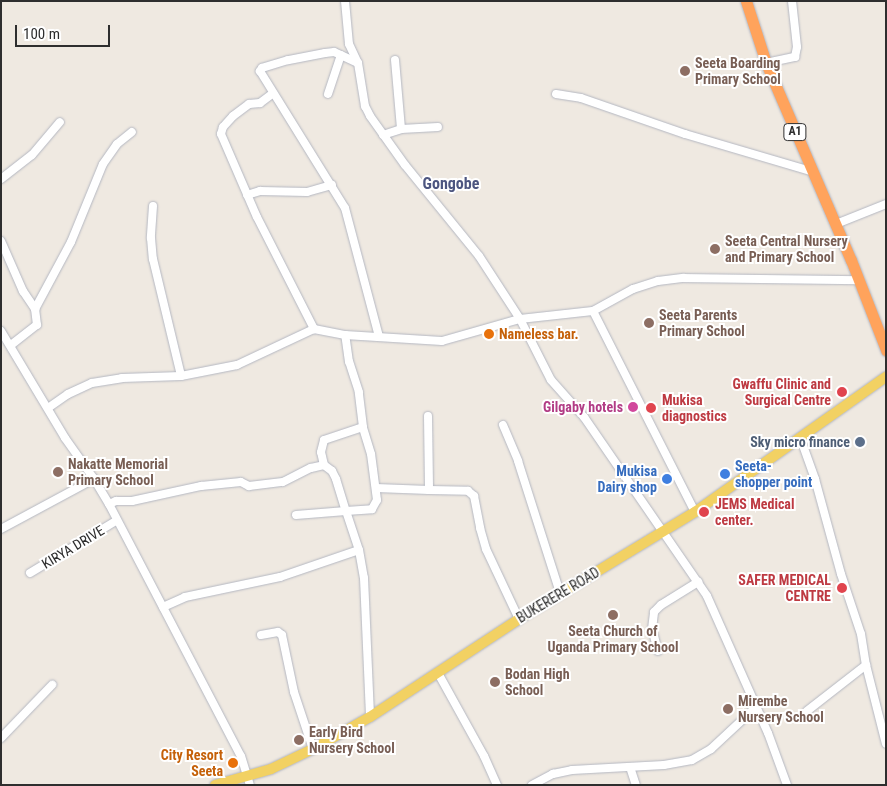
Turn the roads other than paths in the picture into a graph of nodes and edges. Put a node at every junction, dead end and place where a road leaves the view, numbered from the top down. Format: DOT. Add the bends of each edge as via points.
graph roads {
  1 [pos="345,1"];
  2 [pos="746,1"];
  3 [pos="792,1"];
  4 [pos="341,55"];
  5 [pos="396,60"];
  6 [pos="766,63"];
  7 [pos="358,64"];
  8 [pos="272,94"];
  9 [pos="328,94"];
  10 [pos="556,94"];
  11 [pos="60,122"];
  12 [pos="438,127"];
  13 [pos="401,129"];
  14 [pos="132,132"];
  15 [pos="384,135"];
  16 [pos="814,172"];
  17 [pos="1,178"];
  18 [pos="332,185"];
  19 [pos="247,195"];
  20 [pos="886,204"];
  21 [pos="152,206"];
  22 [pos="836,224"];
  23 [pos="1,241"];
  24 [pos="851,260"];
  25 [pos="857,280"];
  26 [pos="34,309"];
  27 [pos="593,311"];
  28 [pos="520,319"];
  29 [pos="314,329"];
  30 [pos="886,330"];
  31 [pos="1,332"];
  32 [pos="345,335"];
  33 [pos="379,337"];
  34 [pos="11,345"];
  35 [pos="886,350"];
  36 [pos="181,376"];
  37 [pos="886,377"];
  38 [pos="48,408"];
  39 [pos="428,416"];
  40 [pos="503,425"];
  41 [pos="363,426"];
  42 [pos="800,437"];
  43 [pos="324,465"];
  44 [pos="94,479"];
  45 [pos="376,488"];
  46 [pos="429,490"];
  47 [pos="109,504"];
  48 [pos="346,511"];
  49 [pos="695,512"];
  50 [pos="296,515"];
  51 [pos="116,521"];
  52 [pos="1,529"];
  53 [pos="662,531"];
  54 [pos="359,550"];
  55 [pos="30,573"];
  56 [pos="698,582"];
  57 [pos="560,594"];
  58 [pos="163,607"];
  59 [pos="519,619"];
  60 [pos="261,636"];
  61 [pos="658,650"];
  62 [pos="866,665"];
  63 [pos="438,672"];
  64 [pos="52,685"];
  65 [pos="756,707"];
  66 [pos="807,711"];
  67 [pos="370,717"];
  68 [pos="1,738"];
  69 [pos="886,744"];
  70 [pos="313,749"];
  71 [pos="630,767"];
  72 [pos="248,780"];
  73 [pos="216,785"];
  74 [pos="497,785"];
  75 [pos="532,785"];
  76 [pos="636,785"];
  77 [pos="787,785"];
  1 -- 7 [label="street" via="349,44"];
  2 -- 6 [label="highway, A1"];
  3 -- 6 [label="street" via="797,46 795,57"];
  4 -- 7 [label="street"];
  4 -- 8 [label="street" via="325,52 262,68 261,74"];
  4 -- 9 [label="street"];
  5 -- 13 [label="street"];
  6 -- 16 [label="highway, A1"];
  7 -- 15 [label="street" via="365,106"];
  8 -- 18 [label="street" via="293,121"];
  8 -- 19 [label="street" via="260,103 249,104 221,130"];
  10 -- 16 [label="street" via="581,98 685,134"];
  11 -- 17 [label="street" via="32,155"];
  12 -- 13 [label="street"];
  13 -- 15 [label="street"];
  14 -- 26 [label="street" via="117,144 103,164 71,242"];
  15 -- 28 [label="street" via="479,256"];
  16 -- 22 [label="highway, A1"];
  18 -- 19 [label="street" via="307,192 260,191"];
  18 -- 33 [label="street" via="345,208"];
  19 -- 29 [label="street"];
  20 -- 22 [label="street"];
  21 -- 36 [label="street" via="154,266"];
  22 -- 24 [label="highway, A1"];
  23 -- 26 [label="street"];
  24 -- 25 [label="highway, A1"];
  24 -- 30 [label="highway, A1" via="864,280"];
  25 -- 27 [label="street" via="684,278 658,281 633,289"];
  25 -- 35 [label="highway, A1"];
  26 -- 34 [label="street" via="35,328"];
  27 -- 28 [label="street"];
  27 -- 49 [label="street"];
  28 -- 33 [label="street" via="442,341"];
  28 -- 53 [label="street" via="551,380 584,417"];
  29 -- 32 [label="street"];
  29 -- 36 [label="street" via="238,365"];
  31 -- 34 [label="street"];
  32 -- 33 [label="street"];
  32 -- 41 [label="street" via="349,362 359,392"];
  34 -- 38 [label="street"];
  36 -- 38 [label="street" via="122,378 92,383"];
  37 -- 42 [label="main road, BUKERERE ROAD"];
  38 -- 44 [label="street"];
  39 -- 46 [label="street"];
  40 -- 57 [label="street" via="524,478"];
  41 -- 43 [label="street" via="324,440 321,452"];
  41 -- 45 [label="street"];
  42 -- 49 [label="main road, BUKERERE ROAD"];
  42 -- 62 [label="street" via="861,634"];
  43 -- 47 [label="street" via="282,482 201,486"];
  43 -- 48 [label="street" via="336,478"];
  44 -- 47 [label="street"];
  44 -- 52 [label="street"];
  45 -- 46 [label="street"];
  45 -- 48 [label="street" via="377,500 372,509"];
  46 -- 59 [label="street" via="468,491 474,496 486,549"];
  47 -- 51 [label="street"];
  48 -- 50 [label="street"];
  48 -- 54 [label="street"];
  49 -- 53 [label="main road, BUKERERE ROAD"];
  51 -- 55 [label="street, KIRYA DRIVE"];
  51 -- 58 [label="street"];
  53 -- 56 [label="street"];
  53 -- 57 [label="main road, BUKERERE ROAD"];
  54 -- 58 [label="street" via="280,577 185,597"];
  54 -- 67 [label="street" via="364,578"];
  56 -- 61 [label="street" via="654,612 652,629"];
  56 -- 65 [label="street"];
  57 -- 59 [label="main road, BUKERERE ROAD"];
  58 -- 72 [label="street" via="242,756"];
  59 -- 63 [label="main road, BUKERERE ROAD"];
  60 -- 70 [label="street" via="278,632 282,635 294,692"];
  62 -- 66 [label="street"];
  62 -- 69 [label="street"];
  63 -- 67 [label="main road, BUKERERE ROAD"];
  63 -- 74 [label="street"];
  64 -- 68 [label="street"];
  65 -- 71 [label="street" via="702,756 664,765"];
  65 -- 77 [label="street"];
  67 -- 70 [label="main road, BUKERERE ROAD"];
  70 -- 72 [label="main road, BUKERERE ROAD"];
  71 -- 75 [label="street" via="572,770 553,774"];
  71 -- 76 [label="street"];
  72 -- 73 [label="main road, BUKERERE ROAD"];
}
